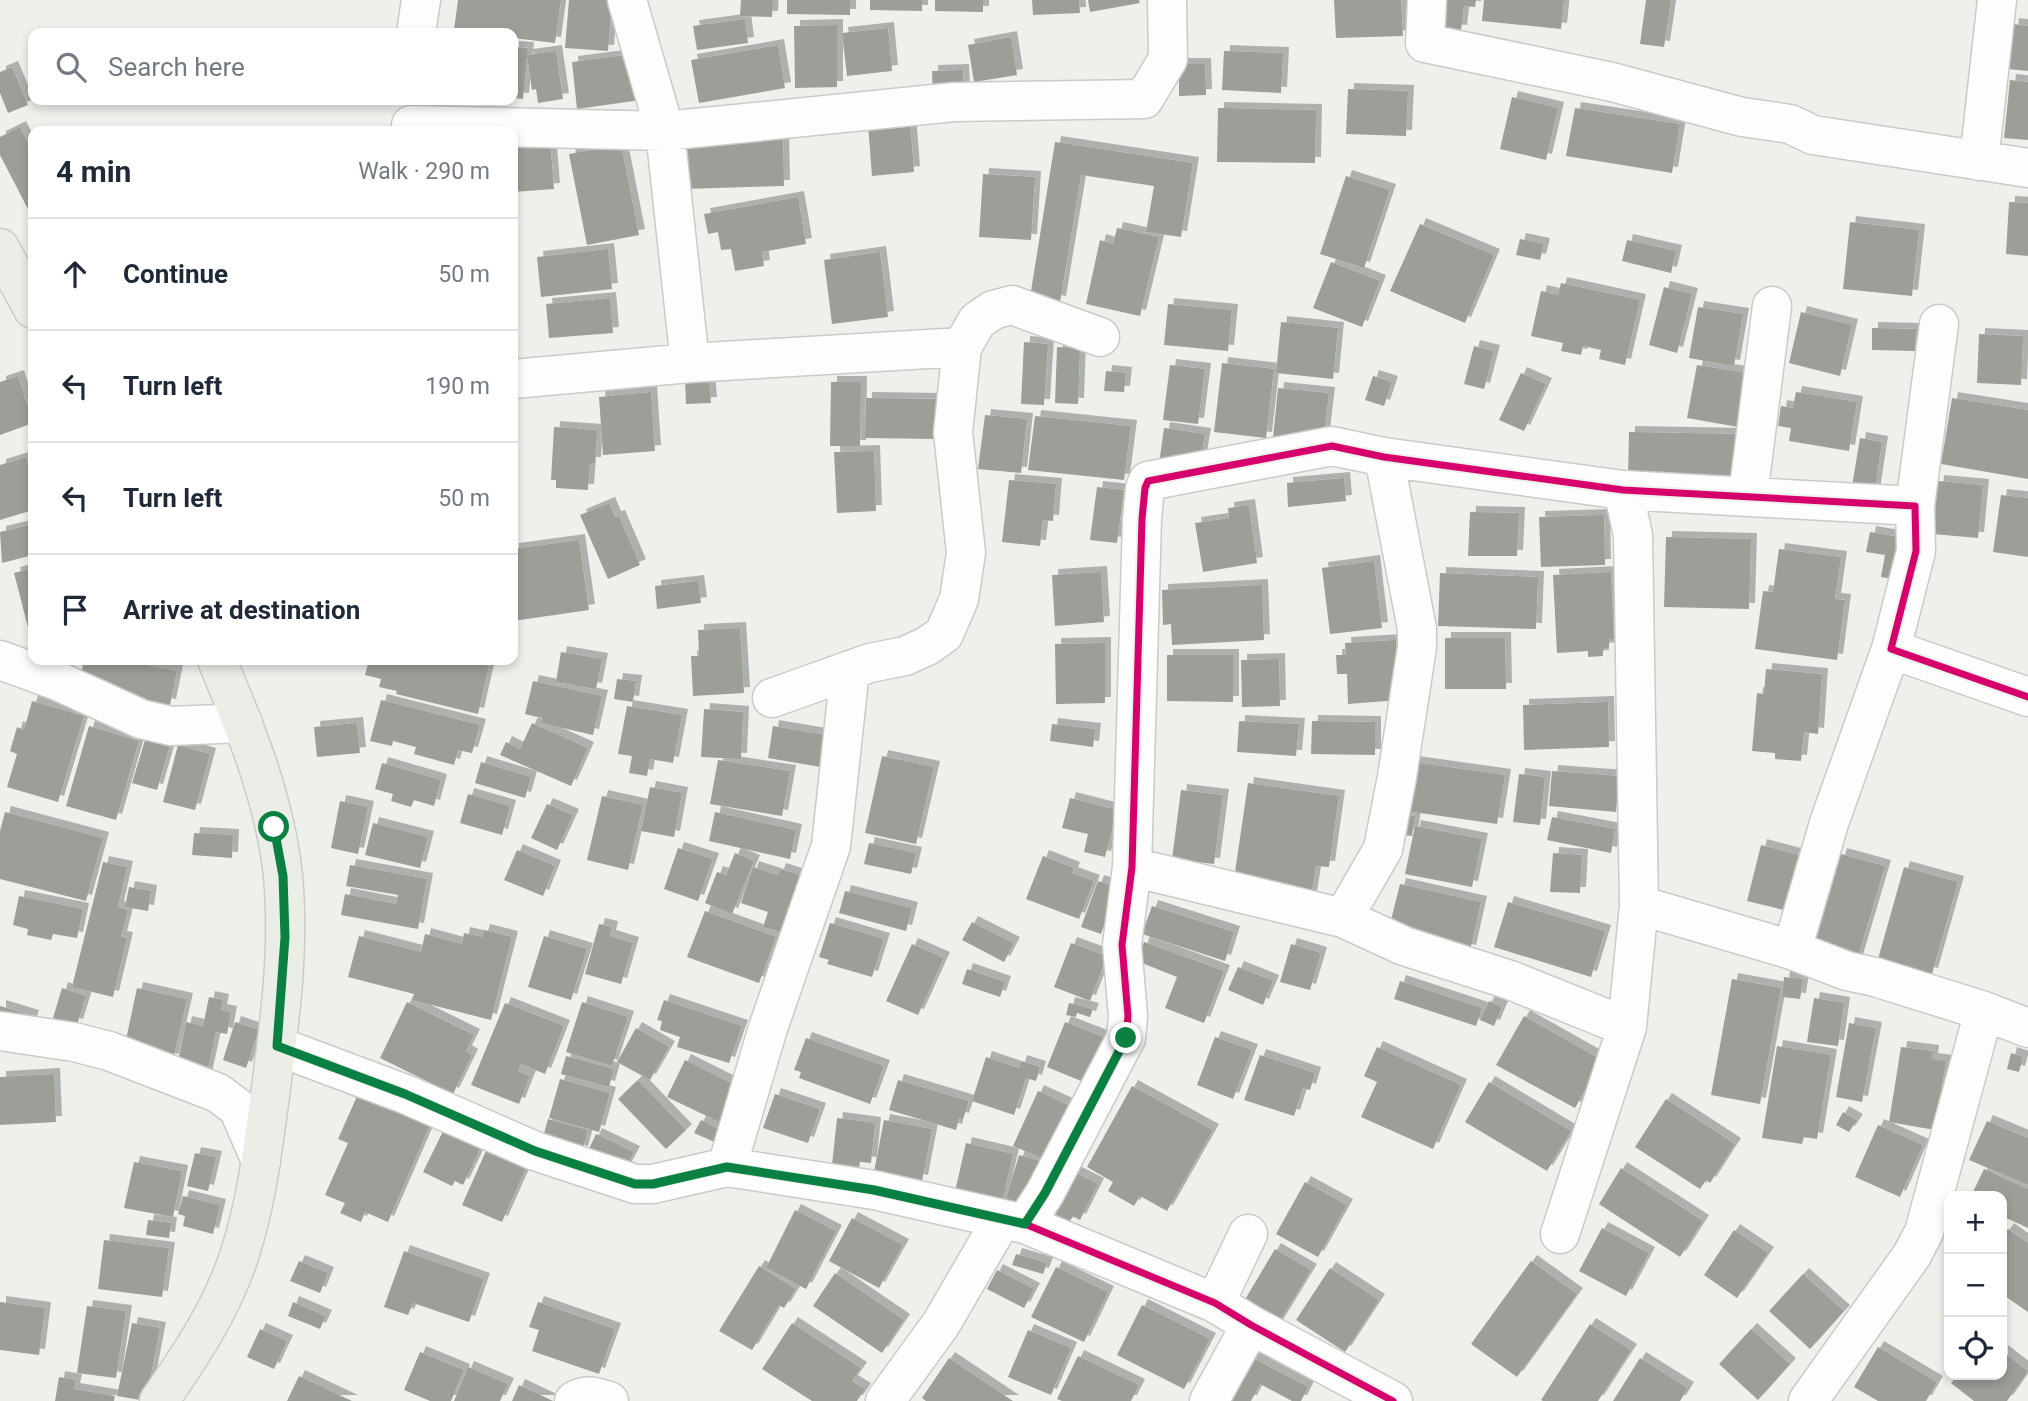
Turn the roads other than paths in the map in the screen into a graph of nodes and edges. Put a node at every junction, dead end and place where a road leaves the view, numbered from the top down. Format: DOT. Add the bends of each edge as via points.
graph roads {
  1 [pos="421,0"];
  2 [pos="627,0"];
  3 [pos="1167,0"];
  4 [pos="1427,0"];
  5 [pos="1997,0"];
  6 [pos="417,28"];
  7 [pos="409,118"];
  8 [pos="665,131"];
  9 [pos="1979,161"];
  10 [pos="2028,167"];
  11 [pos="0,247"];
  12 [pos="28,300"];
  13 [pos="1773,306"];
  14 [pos="1939,324"];
  15 [pos="1100,337"];
  16 [pos="962,347"];
  17 [pos="690,363"];
  18 [pos="518,379"];
  19 [pos="1384,457"];
  20 [pos="1623,489"];
  21 [pos="1748,496"];
  22 [pos="1914,506"];
  23 [pos="1891,649"];
  24 [pos="0,660"];
  25 [pos="219,665"];
  26 [pos="850,670"];
  27 [pos="2028,697"];
  28 [pos="772,698"];
  29 [pos="243,723"];
  30 [pos="1132,867"];
  31 [pos="1639,905"];
  32 [pos="1343,918"];
  33 [pos="1792,950"];
  34 [pos="1984,1011"];
  35 [pos="1627,1027"];
  36 [pos="2028,1028"];
  37 [pos="0,1031"];
  38 [pos="277,1046"];
  39 [pos="261,1161"];
  40 [pos="727,1167"];
  41 [pos="1014,1221"];
  42 [pos="1248,1234"];
  43 [pos="1560,1234"];
  44 [pos="1216,1303"];
  45 [pos="1251,1325"];
  46 [pos="159,1401"];
  47 [pos="574,1401"];
  48 [pos="609,1401"];
  49 [pos="886,1401"];
  50 [pos="1209,1401"];
  51 [pos="1393,1401"];
  52 [pos="1808,1401"];
  1 -- 6 [label="street"];
  2 -- 8 [label="street"];
  3 -- 8 [label="street" via="1168,59 1144,99 954,102"];
  4 -- 9 [label="street" via="1425,43 1612,82 1742,117 1790,124 1813,135"];
  5 -- 9 [label="street"];
  7 -- 8 [label="street"];
  8 -- 17 [label="street"];
  9 -- 10 [label="street"];
  11 -- 12 [label="main road"];
  13 -- 21 [label="street"];
  14 -- 22 [label="street"];
  15 -- 16 [label="street" via="1012,305 977,321"];
  16 -- 17 [label="street"];
  16 -- 26 [label="street" via="953,432 966,553 959,599 944,634 927,646"];
  17 -- 18 [label="street"];
  19 -- 20 [label="street"];
  19 -- 30 [label="street" via="1332,446 1148,481 1142,519"];
  19 -- 32 [label="street" via="1417,647 1383,849"];
  20 -- 21 [label="street"];
  20 -- 31 [label="street" via="1633,535"];
  21 -- 22 [label="street"];
  22 -- 23 [label="street" via="1916,551"];
  23 -- 27 [label="street"];
  23 -- 33 [label="street" via="1829,823"];
  24 -- 29 [label="street" via="141,719 171,726"];
  25 -- 29 [label="main road"];
  26 -- 28 [label="street"];
  26 -- 40 [label="street" via="831,846 768,1028"];
  29 -- 38 [label="main road" via="259,765 283,876 285,937"];
  30 -- 32 [label="street"];
  30 -- 41 [label="street" via="1122,945 1126,1038 1045,1193"];
  31 -- 33 [label="street"];
  31 -- 35 [label="street"];
  32 -- 35 [label="street" via="1404,946"];
  33 -- 34 [label="street"];
  34 -- 36 [label="street"];
  34 -- 52 [label="street" via="1924,1232"];
  35 -- 43 [label="street"];
  37 -- 39 [label="street" via="109,1051 218,1093 237,1108"];
  38 -- 39 [label="main road"];
  38 -- 40 [label="street" via="405,1094 535,1151 635,1184"];
  39 -- 46 [label="main road" via="240,1255 191,1355"];
  40 -- 41 [label="street" via="874,1190"];
  41 -- 44 [label="street"];
  41 -- 49 [label="street"];
  42 -- 44 [label="street"];
  44 -- 45 [label="street"];
  45 -- 50 [label="street"];
  45 -- 51 [label="street"];
  47 -- 48 [label="street" via="581,1396"];
}
